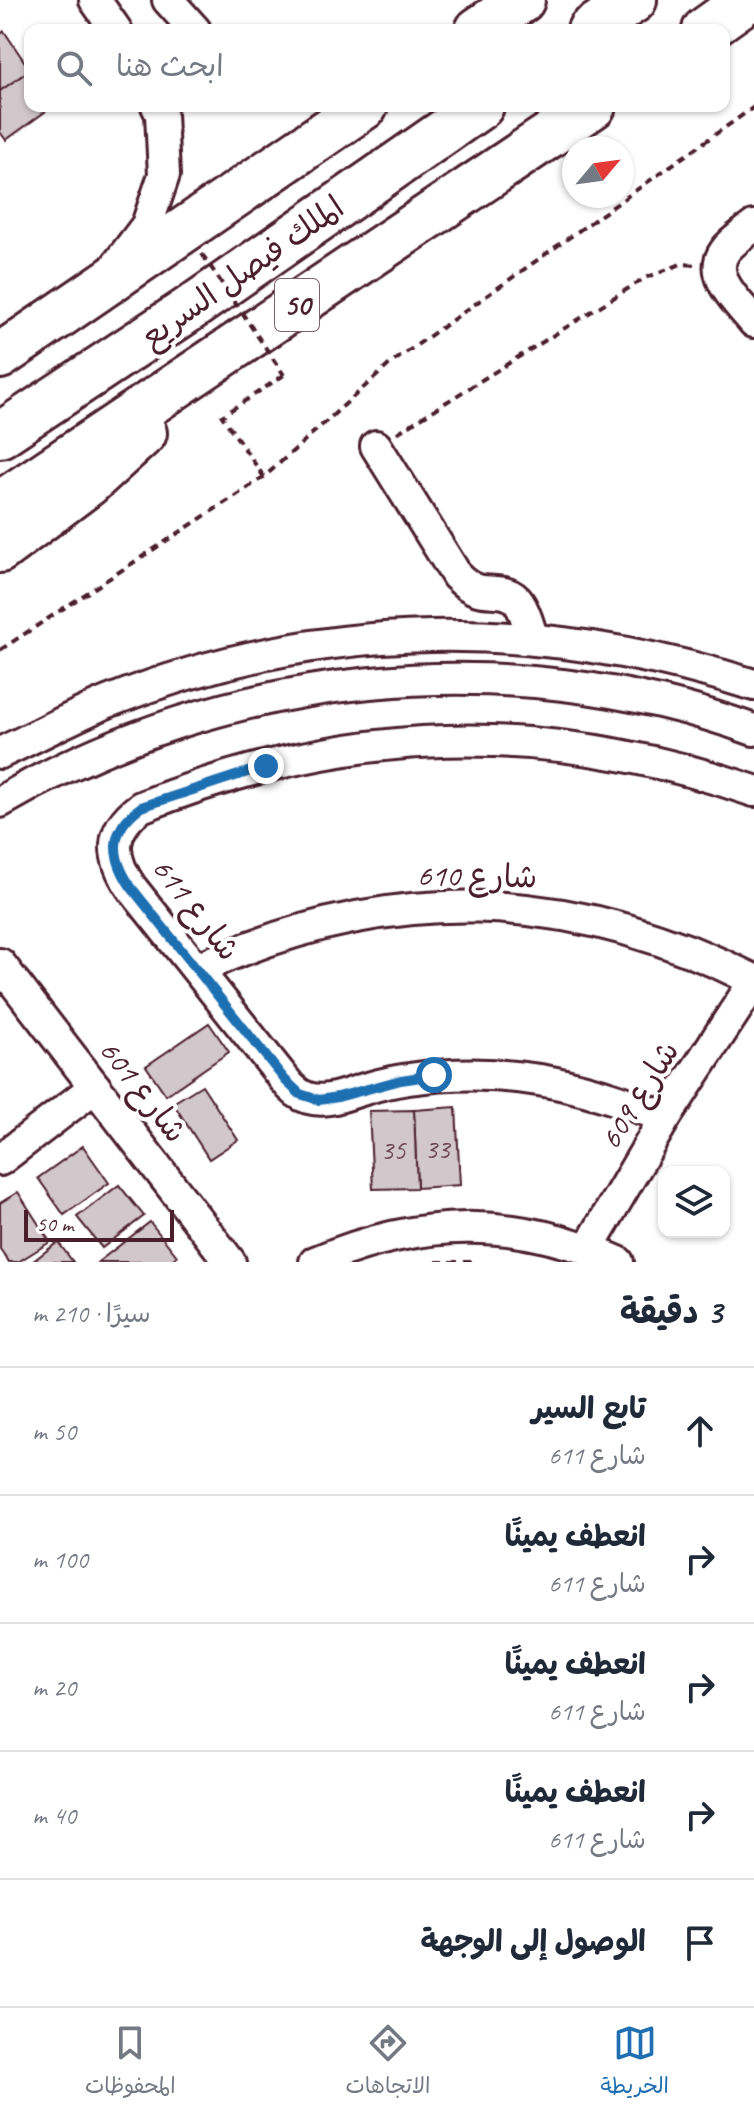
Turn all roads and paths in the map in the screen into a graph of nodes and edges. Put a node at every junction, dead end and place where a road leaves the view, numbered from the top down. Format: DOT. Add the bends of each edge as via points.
graph roads {
  1 [pos="95,0"];
  2 [pos="168,0"];
  3 [pos="521,0"];
  4 [pos="634,0"];
  5 [pos="747,0"];
  6 [pos="112,24"];
  7 [pos="189,24"];
  8 [pos="478,24"];
  9 [pos="487,24"];
  10 [pos="599,24"];
  11 [pos="713,24"];
  12 [pos="754,107"];
  13 [pos="160,112"];
  14 [pos="356,112"];
  15 [pos="472,112"];
  16 [pos="584,112"];
  17 [pos="754,226"];
  18 [pos="202,254"];
  19 [pos="720,265"];
  20 [pos="102,284"];
  21 [pos="754,322"];
  22 [pos="0,356"];
  23 [pos="197,372"];
  24 [pos="0,435"];
  25 [pos="376,446"];
  26 [pos="264,477"];
  27 [pos="0,504"];
  28 [pos="0,550"];
  29 [pos="533,639"];
  30 [pos="0,650"];
  31 [pos="754,685"];
  32 [pos="754,730"];
  33 [pos="0,753"];
  34 [pos="754,791"];
  35 [pos="0,802"];
  36 [pos="0,964"];
  37 [pos="197,969"];
  38 [pos="754,981"];
  39 [pos="95,1087"];
  40 [pos="665,1118"];
  41 [pos="0,1159"];
  42 [pos="588,1249"];
  43 [pos="230,1262"];
  44 [pos="315,1262"];
  45 [pos="436,1262"];
  46 [pos="473,1262"];
  47 [pos="618,1262"];
  1 -- 6 [label="street"];
  2 -- 7 [label="street"];
  3 -- 8 [label="street"];
  3 -- 9 [label="highway"];
  4 -- 10 [label="highway"];
  5 -- 11 [label="highway"];
  12 -- 26 [label="path" via="390,364"];
  13 -- 20 [label="street" via="164,175 147,225"];
  14 -- 20 [label="highway"];
  15 -- 24 [label="highway, الملك فيصل السريع / 50"];
  16 -- 23 [label="highway, الملك فيصل السريع / 50"];
  17 -- 19 [label="street" via="726,250"];
  18 -- 26 [label="path, bridge" via="284,375 222,416"];
  19 -- 21 [label="street" via="723,281"];
  19 -- 25 [label="path" via="681,264 645,278"];
  20 -- 22 [label="highway"];
  23 -- 27 [label="highway, الملك فيصل السريع / 50"];
  23 -- 28 [label="highway" via="117,458"];
  25 -- 29 [label="street" via="457,576 478,591 504,592 515,599"];
  26 -- 30 [label="path"];
  29 -- 31 [label="street" via="663,659"];
  29 -- 33 [label="street" via="410,636 280,652 110,701"];
  32 -- 35 [label="street" via="665,703 585,688 487,679 383,682 285,696 199,716 96,754"];
  34 -- 37 [label="street, شارع 611" via="625,755 497,740 363,746 218,780 141,807 123,823 116,845 125,877"];
  36 -- 39 [label="street, شارع 601"];
  37 -- 38 [label="street, شارع 610" via="268,939 330,922 406,909 471,907 535,910 611,924 685,948"];
  37 -- 40 [label="street, شارع 611" via="292,1088 309,1099 434,1075 496,1074 593,1091"];
  38 -- 40 [label="street, شارع 609"];
  39 -- 41 [label="street"];
  39 -- 43 [label="street, شارع 601"];
  40 -- 42 [label="street, شارع 609"];
  42 -- 44 [label="street" via="521,1232 458,1227 398,1234"];
  42 -- 47 [label="street"];
  45 -- 46 [label="path"];
}
